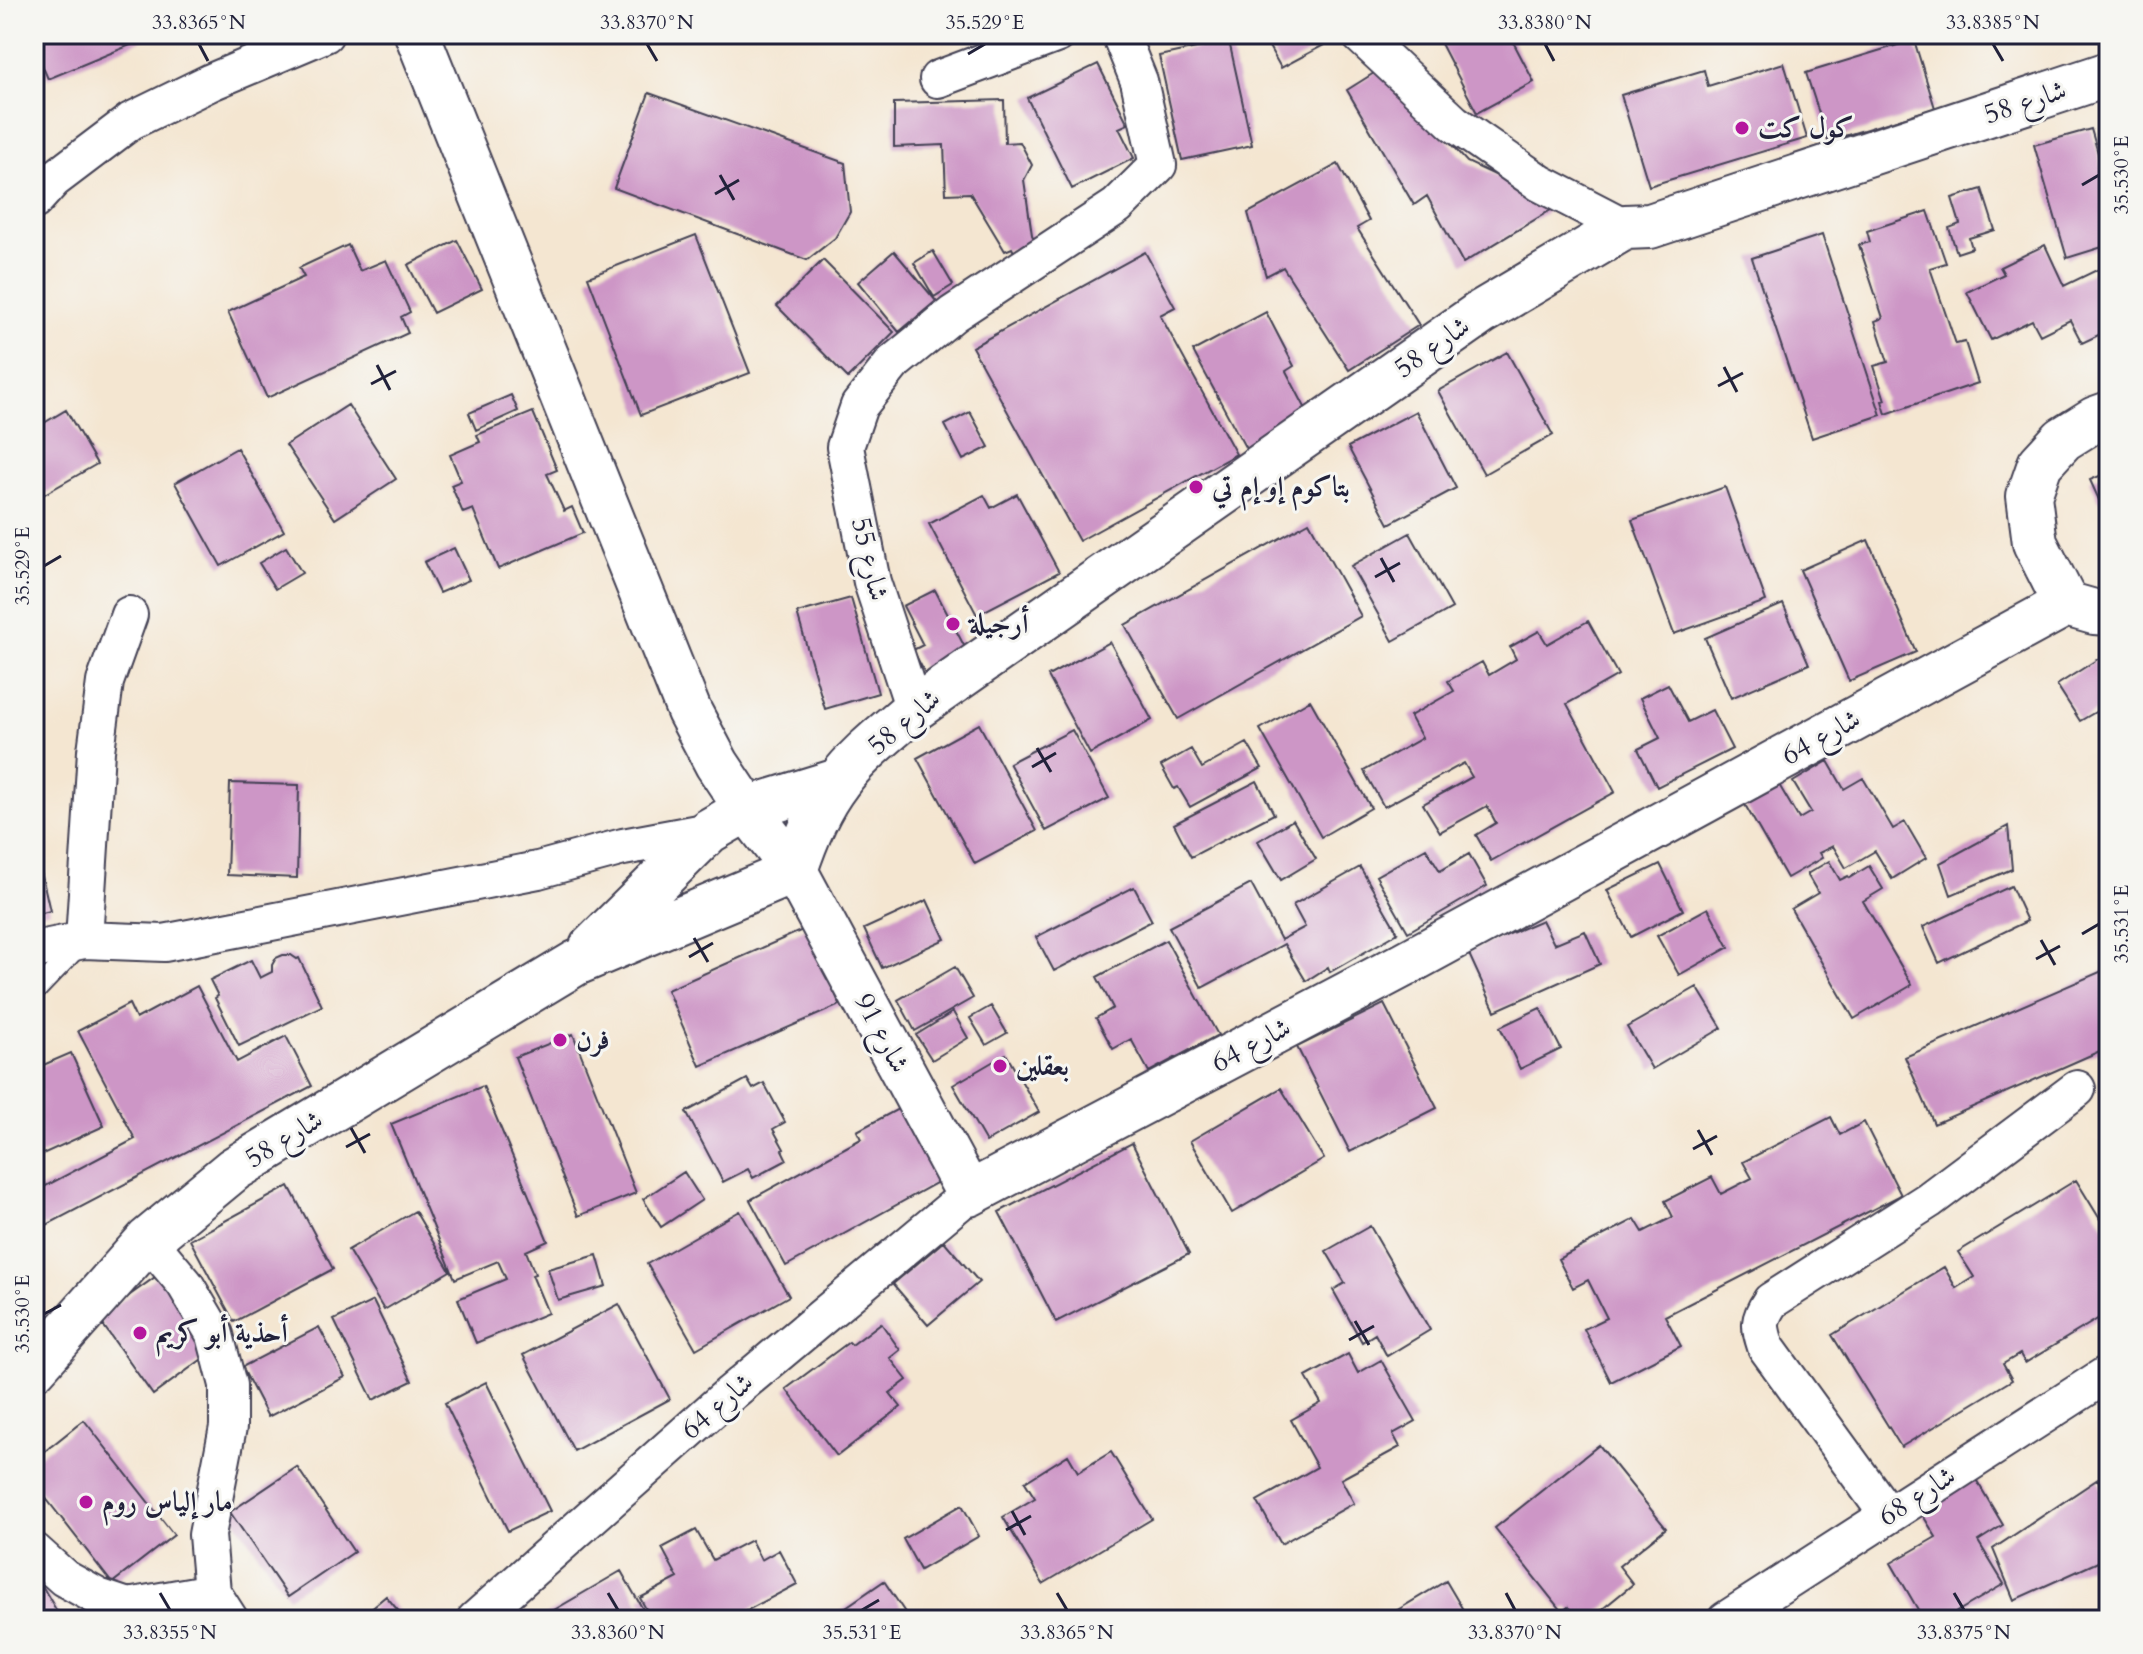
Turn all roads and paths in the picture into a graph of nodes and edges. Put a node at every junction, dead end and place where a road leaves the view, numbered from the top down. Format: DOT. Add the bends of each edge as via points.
graph roads {
  1 [pos="325,34"];
  2 [pos="417,34"];
  3 [pos="1058,34"];
  4 [pos="1120,34"];
  5 [pos="1361,36"];
  6 [pos="2109,74"];
  7 [pos="938,79"];
  8 [pos="34,201"];
  9 [pos="1625,227"];
  10 [pos="2109,414"];
  11 [pos="2066,604"];
  12 [pos="2109,613"];
  13 [pos="129,615"];
  14 [pos="914,709"];
  15 [pos="838,781"];
  16 [pos="747,809"];
  17 [pos="709,831"];
  18 [pos="795,871"];
  19 [pos="84,940"];
  20 [pos="34,950"];
  21 [pos="576,963"];
  22 [pos="34,993"];
  23 [pos="2077,1089"];
  24 [pos="969,1194"];
  25 [pos="148,1240"];
  26 [pos="34,1368"];
  27 [pos="2109,1373"];
  28 [pos="1888,1515"];
  29 [pos="34,1551"];
  30 [pos="221,1606"];
  31 [pos="475,1620"];
  32 [pos="1726,1620"];
  1 -- 8 [label="street" via="131,121 53,180"];
  2 -- 16 [label="street, شارع 91" via="689,711"];
  3 -- 7 [label="street"];
  4 -- 14 [label="street, شارع 55" via="1139,81 1158,165 1117,206 953,314 893,363 859,406 845,447 872,582"];
  5 -- 9 [label="street" via="1454,123 1540,183"];
  6 -- 9 [label="street, شارع 58" via="1650,226"];
  9 -- 14 [label="street, شارع 58" via="1482,312"];
  10 -- 11 [label="street" via="2063,439 2040,464 2029,496 2035,543"];
  11 -- 12 [label="street"];
  11 -- 24 [label="street, شارع 64" via="1417,958"];
  13 -- 19 [label="street" via="105,682 97,737"];
  14 -- 15 [label="street, شارع 58"];
  15 -- 16 [label="street, شارع 58"];
  15 -- 18 [label="street, شارع 58" via="804,842"];
  16 -- 17 [label="street, شارع 58"];
  16 -- 18 [label="street, شارع 91"];
  17 -- 19 [label="street" via="164,943"];
  17 -- 21 [label="street, شارع 58"];
  18 -- 21 [label="street, شارع 58"];
  18 -- 24 [label="street, شارع 91"];
  19 -- 20 [label="street"];
  19 -- 22 [label="lane"];
  21 -- 25 [label="street, شارع 58" via="234,1169"];
  23 -- 28 [label="street" via="1929,1200 1771,1301 1762,1313 1759,1328 1766,1347"];
  24 -- 31 [label="street, شارع 64" via="731,1393"];
  25 -- 26 [label="street, شارع 58"];
  25 -- 30 [label="street" via="185,1284 215,1335 228,1385 228,1427 207,1535"];
  27 -- 28 [label="street, شارع 68"];
  28 -- 32 [label="street, شارع 68"];
  29 -- 30 [label="street" via="64,1578 128,1607"];
}
